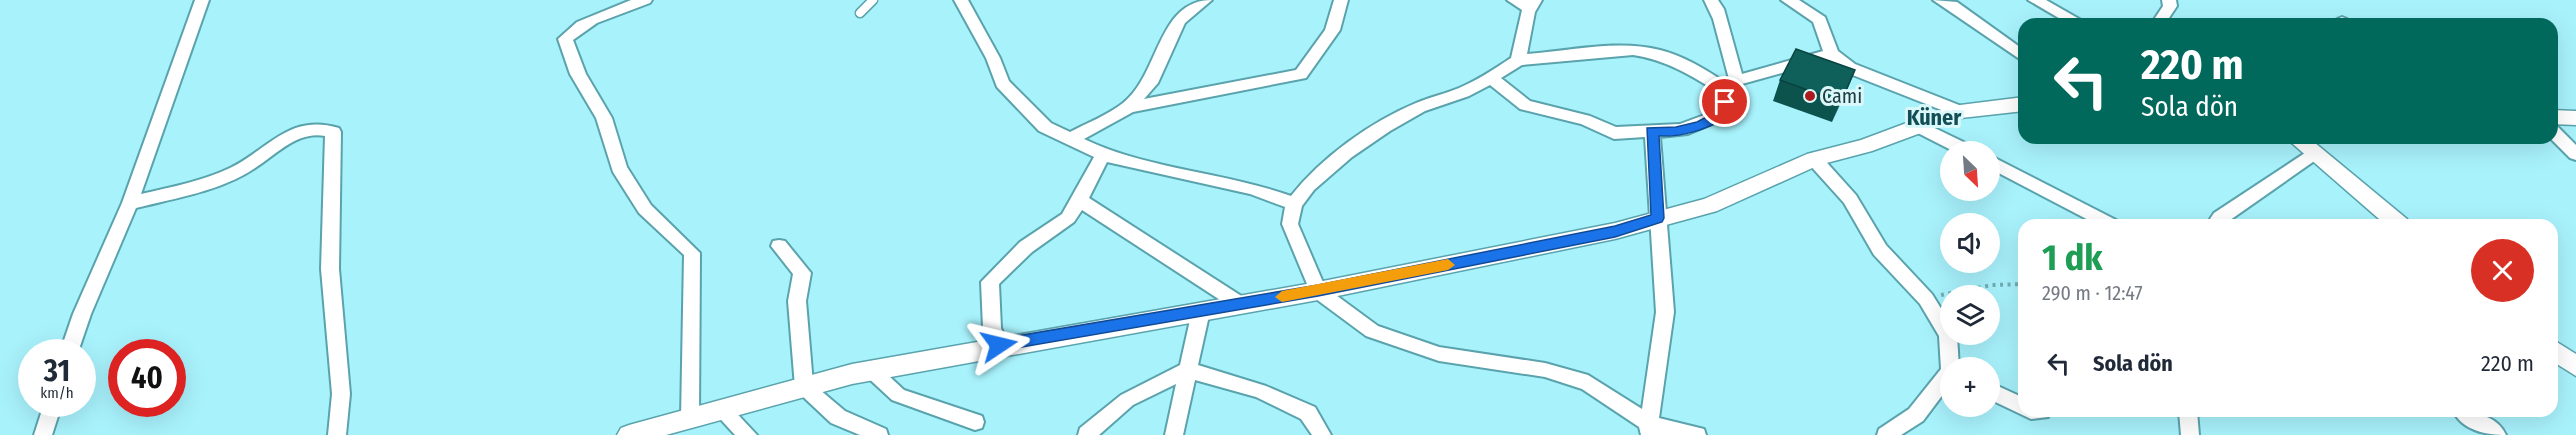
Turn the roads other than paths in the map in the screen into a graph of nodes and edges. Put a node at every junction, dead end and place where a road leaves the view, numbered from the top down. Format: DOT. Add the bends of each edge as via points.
graph roads {
  1 [pos="202,0"];
  2 [pos="645,0"];
  3 [pos="873,0"];
  4 [pos="961,0"];
  5 [pos="1205,0"];
  6 [pos="1341,0"];
  7 [pos="1514,0"];
  8 [pos="1711,0"];
  9 [pos="1788,0"];
  10 [pos="1940,0"];
  11 [pos="2035,0"];
  12 [pos="2169,0"];
  13 [pos="1533,4"];
  14 [pos="860,13"];
  15 [pos="2070,18"];
  16 [pos="2162,18"];
  17 [pos="2018,53"];
  18 [pos="1831,54"];
  19 [pos="1518,60"];
  20 [pos="1491,78"];
  21 [pos="1732,85"];
  22 [pos="2018,105"];
  23 [pos="1129,107"];
  24 [pos="1959,111"];
  25 [pos="2558,117"];
  26 [pos="2576,118"];
  27 [pos="1918,126"];
  28 [pos="1652,131"];
  29 [pos="2558,136"];
  30 [pos="1069,140"];
  31 [pos="1948,141"];
  32 [pos="2303,144"];
  33 [pos="2314,153"];
  34 [pos="2576,154"];
  35 [pos="1103,155"];
  36 [pos="1814,159"];
  37 [pos="2000,167"];
  38 [pos="1080,200"];
  39 [pos="130,203"];
  40 [pos="1294,204"];
  41 [pos="1658,218"];
  42 [pos="2100,219"];
  43 [pos="2218,219"];
  44 [pos="2393,219"];
  45 [pos="779,246"];
  46 [pos="1318,291"];
  47 [pos="1240,304"];
  48 [pos="1201,311"];
  49 [pos="73,339"];
  50 [pos="999,345"];
  51 [pos="2558,353"];
  52 [pos="1949,357"];
  53 [pos="2576,367"];
  54 [pos="871,370"];
  55 [pos="1188,370"];
  56 [pos="1940,383"];
  57 [pos="804,387"];
  58 [pos="2000,395"];
  59 [pos="2018,404"];
  60 [pos="721,410"];
  61 [pos="49,417"];
  62 [pos="2188,417"];
  63 [pos="2471,417"];
  64 [pos="690,418"];
  65 [pos="975,422"];
  66 [pos="1648,429"];
  67 [pos="741,432"];
  68 [pos="1087,434"];
  69 [pos="43,435"];
  70 [pos="337,435"];
  71 [pos="629,435"];
  72 [pos="879,435"];
  73 [pos="1174,435"];
  74 [pos="1322,435"];
  75 [pos="1697,435"];
  76 [pos="1886,435"];
  77 [pos="2190,435"];
  78 [pos="2497,435"];
  1 -- 39 [label="street"];
  2 -- 64 [label="street" via="580,25 565,39 578,74 604,118 619,168 645,209 692,253"];
  3 -- 14 [label="lane"];
  4 -- 30 [label="street" via="993,58 1002,83 1046,127"];
  5 -- 23 [label="street" via="1179,21 1150,83"];
  6 -- 23 [label="street" via="1332,28 1301,74"];
  7 -- 13 [label="street"];
  8 -- 21 [label="street" via="1724,28"];
  9 -- 18 [label="street" via="1820,20"];
  10 -- 17 [label="street" via="1973,16 1986,32"];
  11 -- 15 [label="street"];
  12 -- 16 [label="street" via="2170,6"];
  13 -- 19 [label="street"];
  18 -- 21 [label="street"];
  18 -- 24 [label="street" via="1850,68"];
  19 -- 20 [label="street"];
  19 -- 21 [label="street" via="1633,50 1658,54"];
  20 -- 28 [label="street" via="1525,105 1585,120 1614,133"];
  20 -- 40 [label="street" via="1420,107 1384,127 1346,153 1308,186"];
  21 -- 28 [label="street" via="1722,114 1676,132"];
  22 -- 24 [label="street"];
  23 -- 30 [label="street"];
  24 -- 27 [label="street"];
  25 -- 26 [label="street"];
  27 -- 31 [label="street"];
  27 -- 36 [label="street" via="1865,146"];
  28 -- 41 [label="street"];
  29 -- 34 [label="street"];
  30 -- 35 [label="street"];
  32 -- 33 [label="street"];
  33 -- 43 [label="street"];
  33 -- 44 [label="street"];
  35 -- 38 [label="street"];
  35 -- 40 [label="street" via="1253,189"];
  36 -- 41 [label="street" via="1710,205"];
  36 -- 52 [label="street" via="1850,199 1880,250 1926,299 1948,335"];
  37 -- 42 [label="street"];
  38 -- 47 [label="street"];
  38 -- 50 [label="street" via="1068,218 1026,247 990,282 992,328"];
  39 -- 49 [label="street"];
  39 -- 70 [label="street" via="236,172 277,142 297,133 320,128 333,132 330,269 341,394"];
  40 -- 46 [label="street" via="1290,224"];
  41 -- 46 [label="street" via="1615,231"];
  41 -- 66 [label="street" via="1665,312"];
  45 -- 57 [label="street" via="802,273 797,301"];
  46 -- 47 [label="street"];
  46 -- 66 [label="street" via="1372,331 1439,354 1545,370 1588,383"];
  47 -- 48 [label="street"];
  48 -- 50 [label="street"];
  48 -- 55 [label="street"];
  50 -- 54 [label="street"];
  51 -- 53 [label="street"];
  54 -- 57 [label="street"];
  54 -- 65 [label="street" via="898,395"];
  55 -- 68 [label="street" via="1127,400"];
  55 -- 73 [label="street"];
  55 -- 74 [label="street" via="1260,391 1308,412"];
  56 -- 76 [label="street" via="1916,415"];
  57 -- 60 [label="street"];
  57 -- 72 [label="street" via="838,417"];
  58 -- 59 [label="street"];
  60 -- 64 [label="street"];
  60 -- 67 [label="street"];
  61 -- 69 [label="street"];
  62 -- 77 [label="street"];
  63 -- 78 [label="street"];
  64 -- 71 [label="street"];
  66 -- 75 [label="street"];
}
